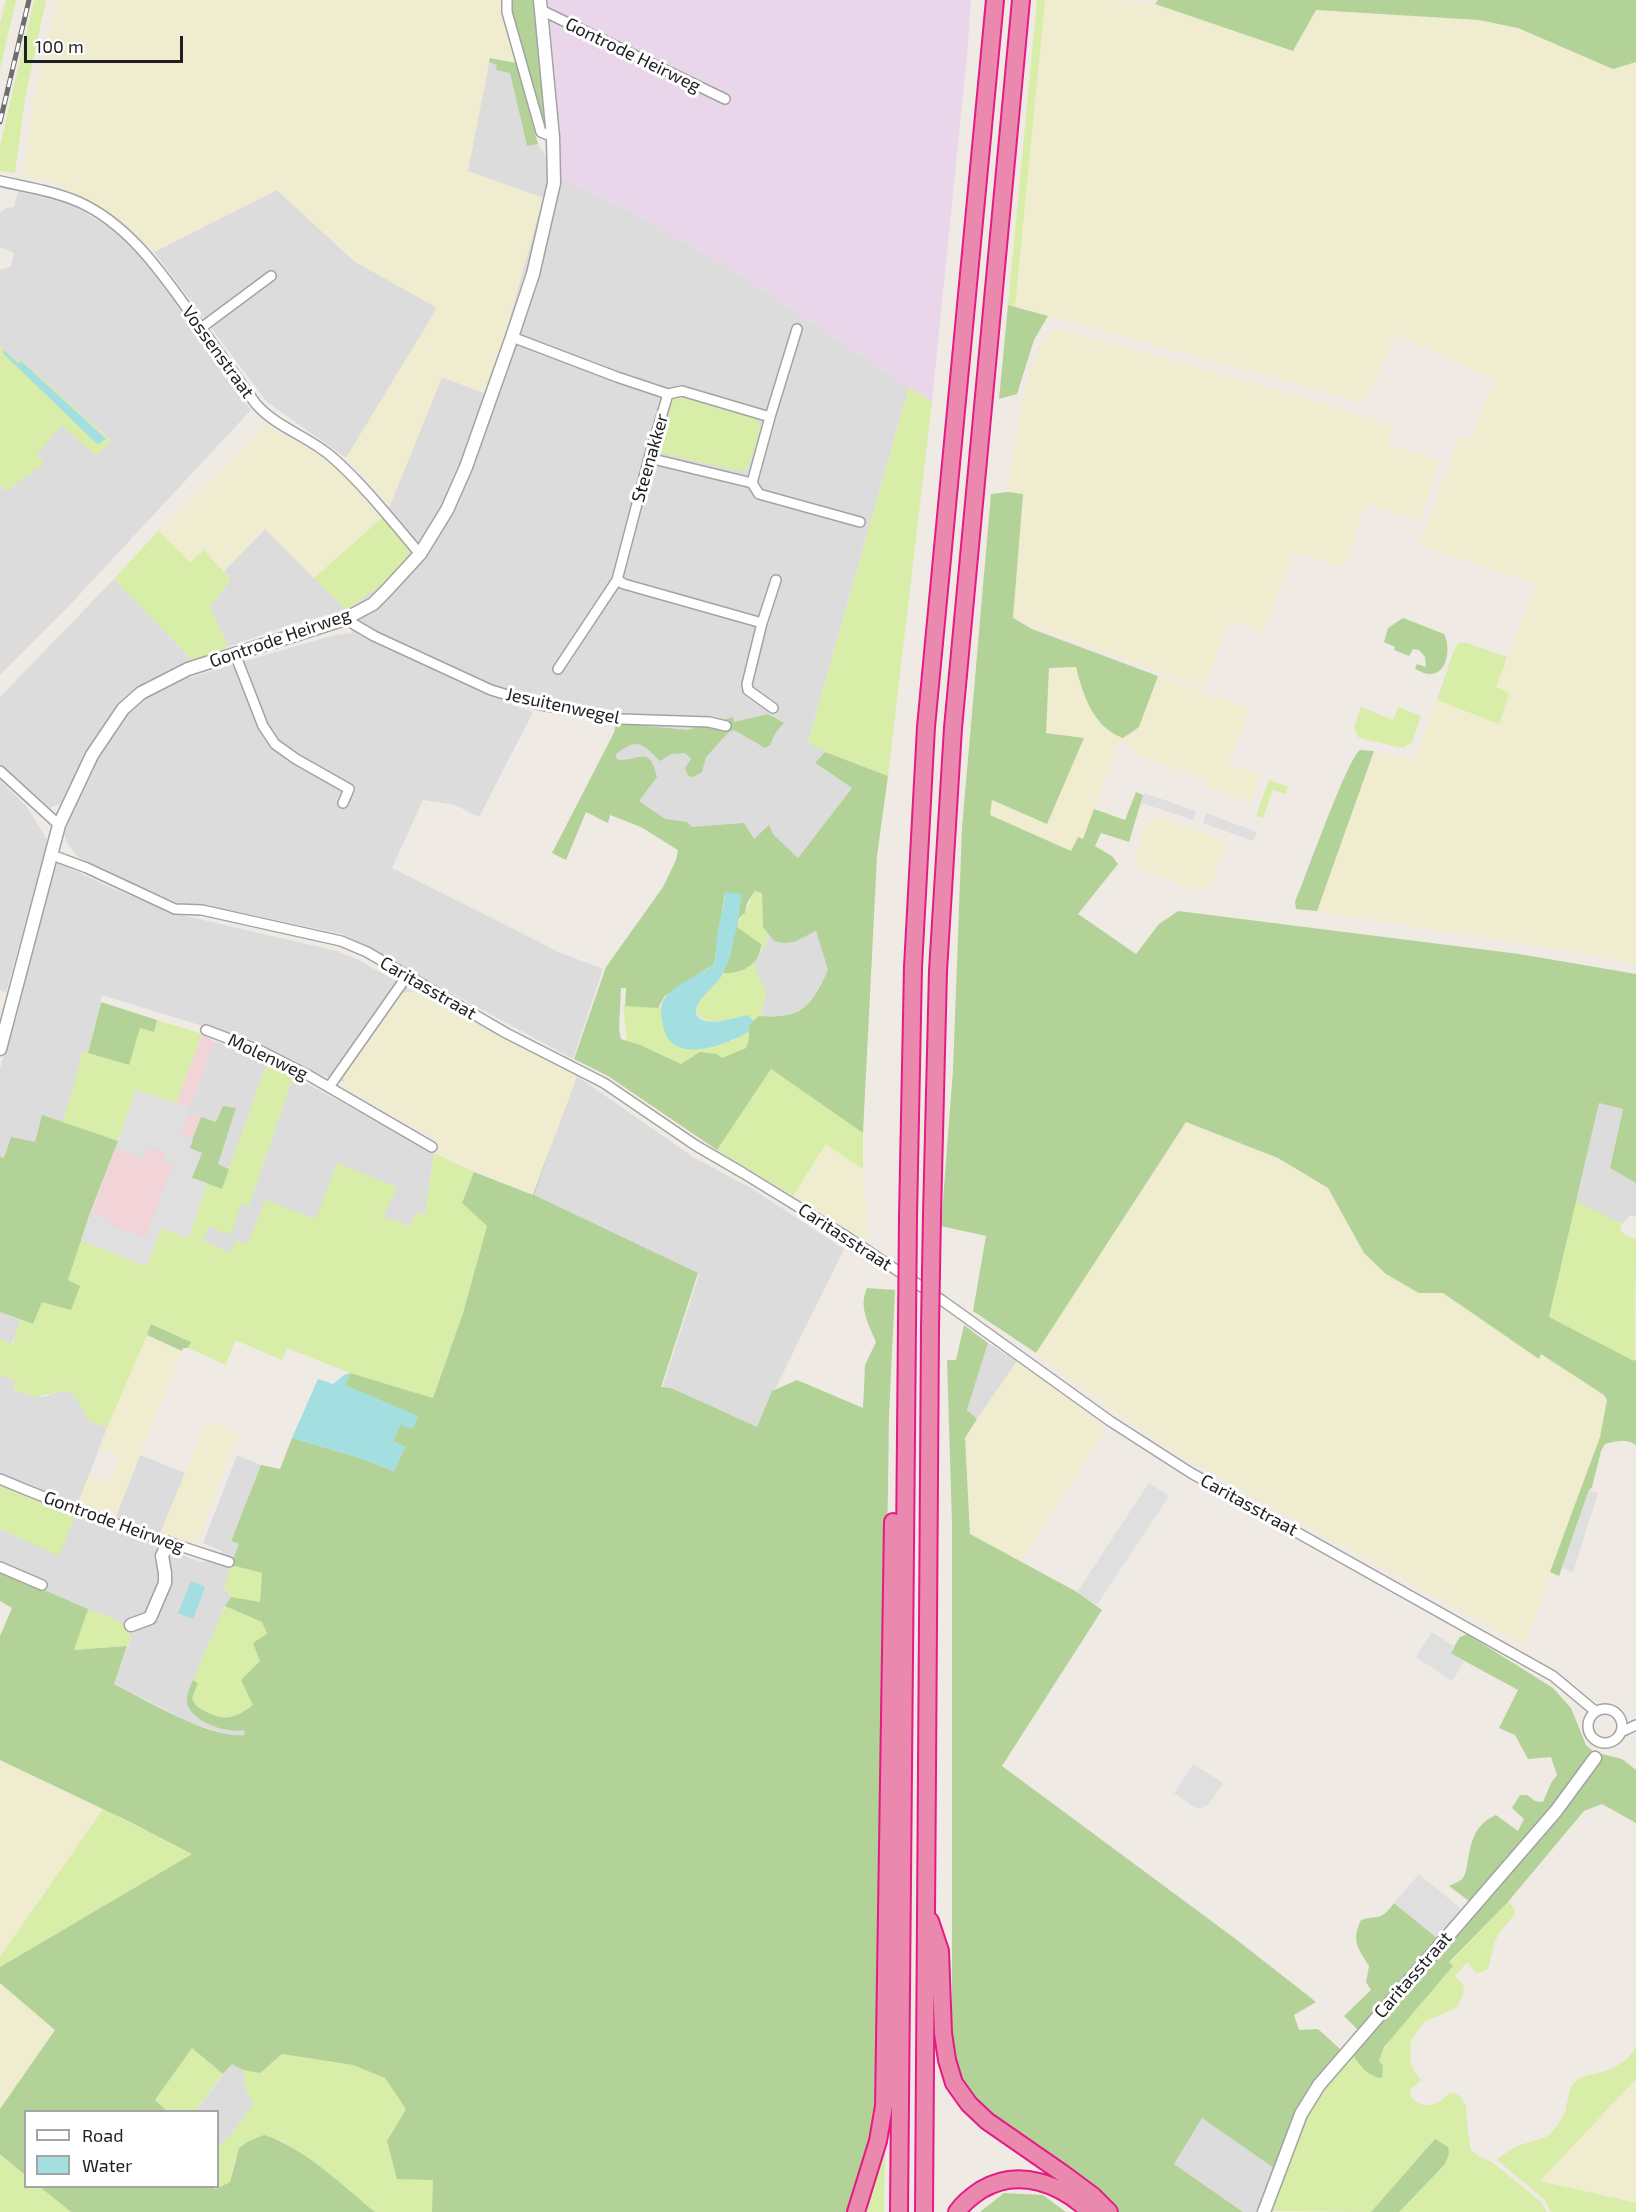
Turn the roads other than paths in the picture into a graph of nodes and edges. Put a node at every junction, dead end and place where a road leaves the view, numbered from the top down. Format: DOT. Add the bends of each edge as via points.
graph roads {
  1 [pos="507,0"];
  2 [pos="995,0"];
  3 [pos="1021,0"];
  4 [pos="541,5"];
  5 [pos="725,99"];
  6 [pos="553,137"];
  7 [pos="0,181"];
  8 [pos="271,276"];
  9 [pos="201,328"];
  10 [pos="796,329"];
  11 [pos="512,337"];
  12 [pos="668,394"];
  13 [pos="770,417"];
  14 [pos="649,458"];
  15 [pos="752,483"];
  16 [pos="860,522"];
  17 [pos="420,554"];
  18 [pos="616,580"];
  19 [pos="776,580"];
  20 [pos="345,619"];
  21 [pos="762,623"];
  22 [pos="234,654"];
  23 [pos="558,669"];
  24 [pos="773,708"];
  25 [pos="726,726"];
  26 [pos="0,771"];
  27 [pos="343,803"];
  28 [pos="59,825"];
  29 [pos="52,855"];
  30 [pos="407,976"];
  31 [pos="206,1030"];
  32 [pos="0,1049"];
  33 [pos="329,1087"];
  34 [pos="432,1147"];
  35 [pos="906,1348"];
  36 [pos="0,1479"];
  37 [pos="168,1543"];
  38 [pos="229,1562"];
  39 [pos="0,1567"];
  40 [pos="42,1585"];
  41 [pos="131,1625"];
  42 [pos="1595,1711"];
  43 [pos="1636,1725"];
  44 [pos="1621,1732"];
  45 [pos="1599,1743"];
  46 [pos="1595,1758"];
  47 [pos="925,1904"];
  48 [pos="856,2212"];
  49 [pos="898,2212"];
  50 [pos="924,2212"];
  51 [pos="957,2212"];
  52 [pos="1090,2212"];
  53 [pos="1109,2212"];
  54 [pos="1264,2212"];
  1 -- 6 [label="street" via="541,132"];
  2 -- 35 [label="highway, bridge" via="926,727 913,967"];
  3 -- 47 [label="highway, bridge" via="953,728 938,971 930,1327"];
  4 -- 5 [label="street, Gontrode Heirweg"];
  4 -- 6 [label="street, Gontrode Heirweg"];
  6 -- 11 [label="street, Gontrode Heirweg" via="554,183 533,274"];
  7 -- 9 [label="street, Vossenstraat" via="81,203 106,219 141,249"];
  8 -- 9 [label="street"];
  9 -- 17 [label="street, Vossenstraat" via="255,404 268,417 331,456"];
  10 -- 13 [label="street"];
  11 -- 12 [label="street, Steenakker"];
  11 -- 17 [label="street, Gontrode Heirweg" via="461,478"];
  12 -- 13 [label="street" via="682,391"];
  12 -- 14 [label="street, Steenakker"];
  13 -- 15 [label="street"];
  14 -- 15 [label="street"];
  14 -- 18 [label="street, Steenakker"];
  15 -- 16 [label="street" via="759,494"];
  17 -- 20 [label="street, Gontrode Heirweg" via="373,603"];
  18 -- 21 [label="street"];
  18 -- 23 [label="street, Steenakker"];
  19 -- 21 [label="street"];
  20 -- 22 [label="street, Gontrode Heirweg"];
  20 -- 25 [label="street, Jesuitenwegel" via="491,690 541,705 621,719"];
  21 -- 24 [label="street" via="747,684 748,690"];
  22 -- 27 [label="street" via="263,726 275,744 349,789"];
  22 -- 28 [label="street, Gontrode Heirweg" via="172,676 132,699 92,755"];
  26 -- 28 [label="street"];
  28 -- 29 [label="street, Gontrode Heirweg"];
  29 -- 30 [label="street, Caritasstraat" via="175,909 202,910 341,941"];
  29 -- 32 [label="street, Gontrode Heirweg"];
  30 -- 33 [label="street, Molenweg"];
  30 -- 42 [label="street, Caritasstraat" via="604,1083 695,1145 844,1235 1191,1473 1553,1676"];
  31 -- 33 [label="street, Molenweg" via="261,1051"];
  33 -- 34 [label="street, Molenweg"];
  35 -- 48 [label="highway" via="895,1412 884,2106 878,2141"];
  35 -- 49 [label="highway"];
  36 -- 37 [label="street, Gontrode Heirweg"];
  37 -- 38 [label="street, Gontrode Heirweg"];
  37 -- 41 [label="street" via="162,1556 165,1583 153,1612 150,1618"];
  39 -- 40 [label="street"];
  42 -- 44 [label="street" via="1612,1710 1619,1716"];
  42 -- 45 [label="street" via="1588,1723 1590,1736"];
  43 -- 44 [label="street"];
  44 -- 45 [label="street" via="1609,1743"];
  45 -- 46 [label="street"];
  46 -- 54 [label="street, Caritasstraat" via="1556,1811 1319,2085 1301,2114"];
  47 -- 50 [label="highway"];
  47 -- 53 [label="highway" via="939,1951 943,2033 954,2083 987,2121 1093,2196"];
  51 -- 52 [label="highway" via="988,2186 1016,2178 1047,2183"];
}
